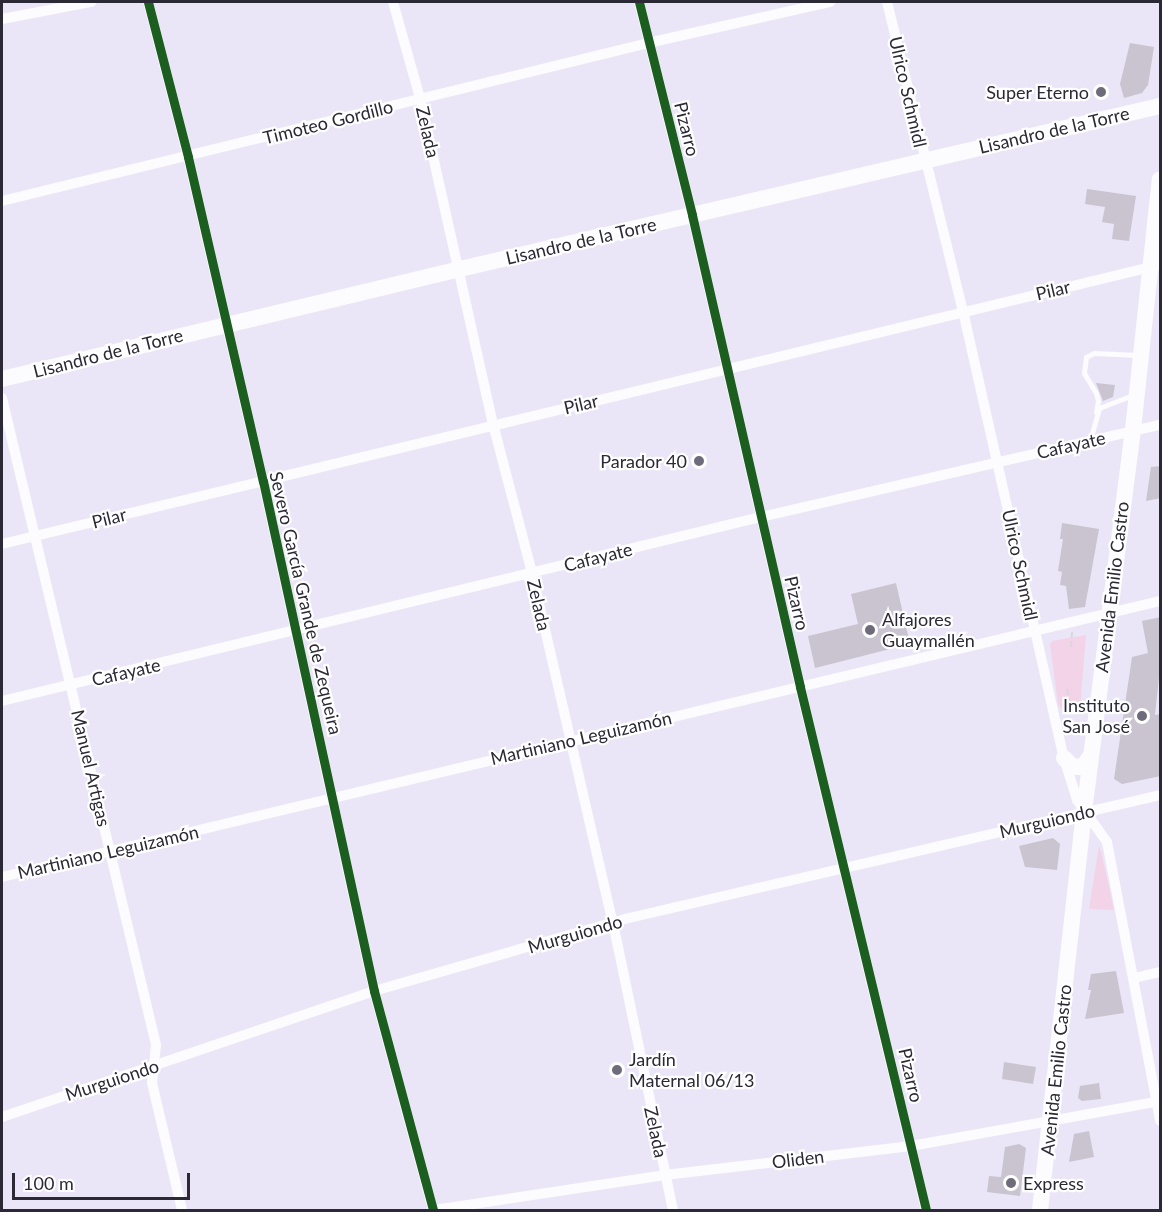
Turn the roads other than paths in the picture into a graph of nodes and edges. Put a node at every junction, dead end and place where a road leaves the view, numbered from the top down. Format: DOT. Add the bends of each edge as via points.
graph roads {
  1 [pos="91,2"];
  2 [pos="148,2"];
  3 [pos="393,2"];
  4 [pos="639,2"];
  5 [pos="830,2"];
  6 [pos="887,2"];
  7 [pos="2,19"];
  8 [pos="648,43"];
  9 [pos="420,98"];
  10 [pos="1161,106"];
  11 [pos="188,157"];
  12 [pos="924,159"];
  13 [pos="1161,179"];
  14 [pos="2,201"];
  15 [pos="692,214"];
  16 [pos="1156,266"];
  17 [pos="460,269"];
  18 [pos="963,311"];
  19 [pos="225,325"];
  20 [pos="1140,356"];
  21 [pos="728,370"];
  22 [pos="2,380"];
  23 [pos="1137,393"];
  24 [pos="2,398"];
  25 [pos="1096,412"];
  26 [pos="493,424"];
  27 [pos="1161,424"];
  28 [pos="1133,430"];
  29 [pos="1090,440"];
  30 [pos="998,462"];
  31 [pos="263,481"];
  32 [pos="761,517"];
  33 [pos="36,536"];
  34 [pos="2,544"];
  35 [pos="532,573"];
  36 [pos="1161,601"];
  37 [pos="1109,612"];
  38 [pos="1034,630"];
  39 [pos="296,632"];
  40 [pos="72,685"];
  41 [pos="800,687"];
  42 [pos="2,701"];
  43 [pos="570,740"];
  44 [pos="1091,755"];
  45 [pos="1064,758"];
  46 [pos="1161,795"];
  47 [pos="332,797"];
  48 [pos="1084,812"];
  49 [pos="111,852"];
  50 [pos="844,867"];
  51 [pos="2,877"];
  52 [pos="613,923"];
  53 [pos="1161,972"];
  54 [pos="1134,978"];
  55 [pos="374,991"];
  56 [pos="154,1066"];
  57 [pos="1158,1101"];
  58 [pos="2,1117"];
  59 [pos="1161,1121"];
  60 [pos="1051,1122"];
  61 [pos="911,1146"];
  62 [pos="666,1174"];
  63 [pos="182,1210"];
  64 [pos="433,1210"];
  65 [pos="673,1210"];
  66 [pos="926,1210"];
  67 [pos="1040,1210"];
  1 -- 7 [label="street"];
  2 -- 11 [label="street, Severo García Grande de Zequeira"];
  3 -- 9 [label="street, Zelada"];
  4 -- 8 [label="street, Pizarro"];
  5 -- 8 [label="street, Timoteo Gordillo"];
  6 -- 12 [label="street, Ulrico Schmidl"];
  8 -- 9 [label="street, Timoteo Gordillo"];
  8 -- 15 [label="street, Pizarro"];
  9 -- 11 [label="street, Timoteo Gordillo"];
  9 -- 17 [label="street, Zelada"];
  10 -- 12 [label="street, Lisandro de la Torre"];
  11 -- 14 [label="street, Timoteo Gordillo"];
  11 -- 19 [label="street, Severo García Grande de Zequeira"];
  12 -- 15 [label="street, Lisandro de la Torre"];
  12 -- 18 [label="street, Ulrico Schmidl"];
  13 -- 16 [label="street, Avenida Emilio Castro"];
  15 -- 17 [label="street, Lisandro de la Torre"];
  15 -- 21 [label="street, Pizarro"];
  16 -- 18 [label="street, Pilar"];
  16 -- 20 [label="street, Avenida Emilio Castro"];
  17 -- 19 [label="street, Lisandro de la Torre"];
  17 -- 26 [label="street, Zelada"];
  18 -- 21 [label="street, Pilar"];
  18 -- 30 [label="street, Ulrico Schmidl"];
  19 -- 22 [label="street, Lisandro de la Torre"];
  19 -- 31 [label="street, Severo García Grande de Zequeira"];
  20 -- 23 [label="street, Avenida Emilio Castro"];
  20 -- 25 [label="lane" via="1094,352 1086,357 1084,373 1096,393"];
  21 -- 26 [label="street, Pilar"];
  21 -- 32 [label="street, Pizarro"];
  23 -- 25 [label="lane" via="1102,405"];
  23 -- 28 [label="street, Avenida Emilio Castro"];
  24 -- 33 [label="street, Manuel Artigas"];
  25 -- 29 [label="lane"];
  26 -- 31 [label="street, Pilar"];
  26 -- 35 [label="street, Zelada"];
  27 -- 28 [label="street, Cafayate"];
  28 -- 29 [label="street, Cafayate"];
  28 -- 37 [label="street, Avenida Emilio Castro"];
  29 -- 30 [label="street, Cafayate"];
  30 -- 32 [label="street, Cafayate"];
  30 -- 38 [label="street, Ulrico Schmidl"];
  31 -- 33 [label="street, Pilar"];
  31 -- 39 [label="street, Severo García Grande de Zequeira"];
  32 -- 35 [label="street, Cafayate"];
  32 -- 41 [label="street, Pizarro"];
  33 -- 34 [label="street, Pilar"];
  33 -- 40 [label="street, Manuel Artigas"];
  35 -- 39 [label="street, Cafayate"];
  35 -- 43 [label="street, Zelada"];
  36 -- 37 [label="street, Martiniano Leguizamón"];
  37 -- 38 [label="street, Martiniano Leguizamón"];
  37 -- 44 [label="street, Avenida Emilio Castro"];
  38 -- 41 [label="street, Martiniano Leguizamón"];
  38 -- 45 [label="street, Ulrico Schmidl"];
  39 -- 40 [label="street, Cafayate"];
  39 -- 47 [label="street, Severo García Grande de Zequeira"];
  40 -- 42 [label="street, Cafayate"];
  40 -- 49 [label="street, Manuel Artigas"];
  41 -- 43 [label="street, Martiniano Leguizamón"];
  41 -- 50 [label="street, Pizarro"];
  43 -- 47 [label="street, Martiniano Leguizamón"];
  43 -- 52 [label="street, Zelada"];
  44 -- 45 [label="street" via="1078,767"];
  44 -- 48 [label="street, Avenida Emilio Castro"];
  45 -- 48 [label="street, Ulrico Schmidl"];
  46 -- 48 [label="street, Murguiondo"];
  47 -- 49 [label="street, Martiniano Leguizamón"];
  47 -- 55 [label="street, Severo García Grande de Zequeira"];
  48 -- 50 [label="street, Murguiondo"];
  48 -- 54 [label="street, Ulrico Schmidl" via="1107,842"];
  48 -- 60 [label="street, Avenida Emilio Castro"];
  49 -- 51 [label="street, Martiniano Leguizamón"];
  49 -- 56 [label="street, Manuel Artigas" via="156,1045"];
  50 -- 52 [label="street, Murguiondo"];
  50 -- 61 [label="street, Pizarro"];
  52 -- 55 [label="street, Murguiondo"];
  52 -- 62 [label="street, Zelada"];
  53 -- 54 [label="street"];
  54 -- 57 [label="street, Ulrico Schmidl"];
  55 -- 56 [label="street, Murguiondo"];
  55 -- 64 [label="street, Severo García Grande de Zequeira"];
  56 -- 58 [label="street, Murguiondo"];
  56 -- 63 [label="street, Manuel Artigas" via="152,1083"];
  57 -- 59 [label="street, Ulrico Schmidl"];
  57 -- 60 [label="street, Oliden"];
  60 -- 61 [label="street, Oliden"];
  60 -- 67 [label="street, Avenida Emilio Castro"];
  61 -- 62 [label="street, Oliden"];
  61 -- 66 [label="street, Pizarro"];
  62 -- 64 [label="street, Oliden"];
  62 -- 65 [label="street, Zelada"];
}
